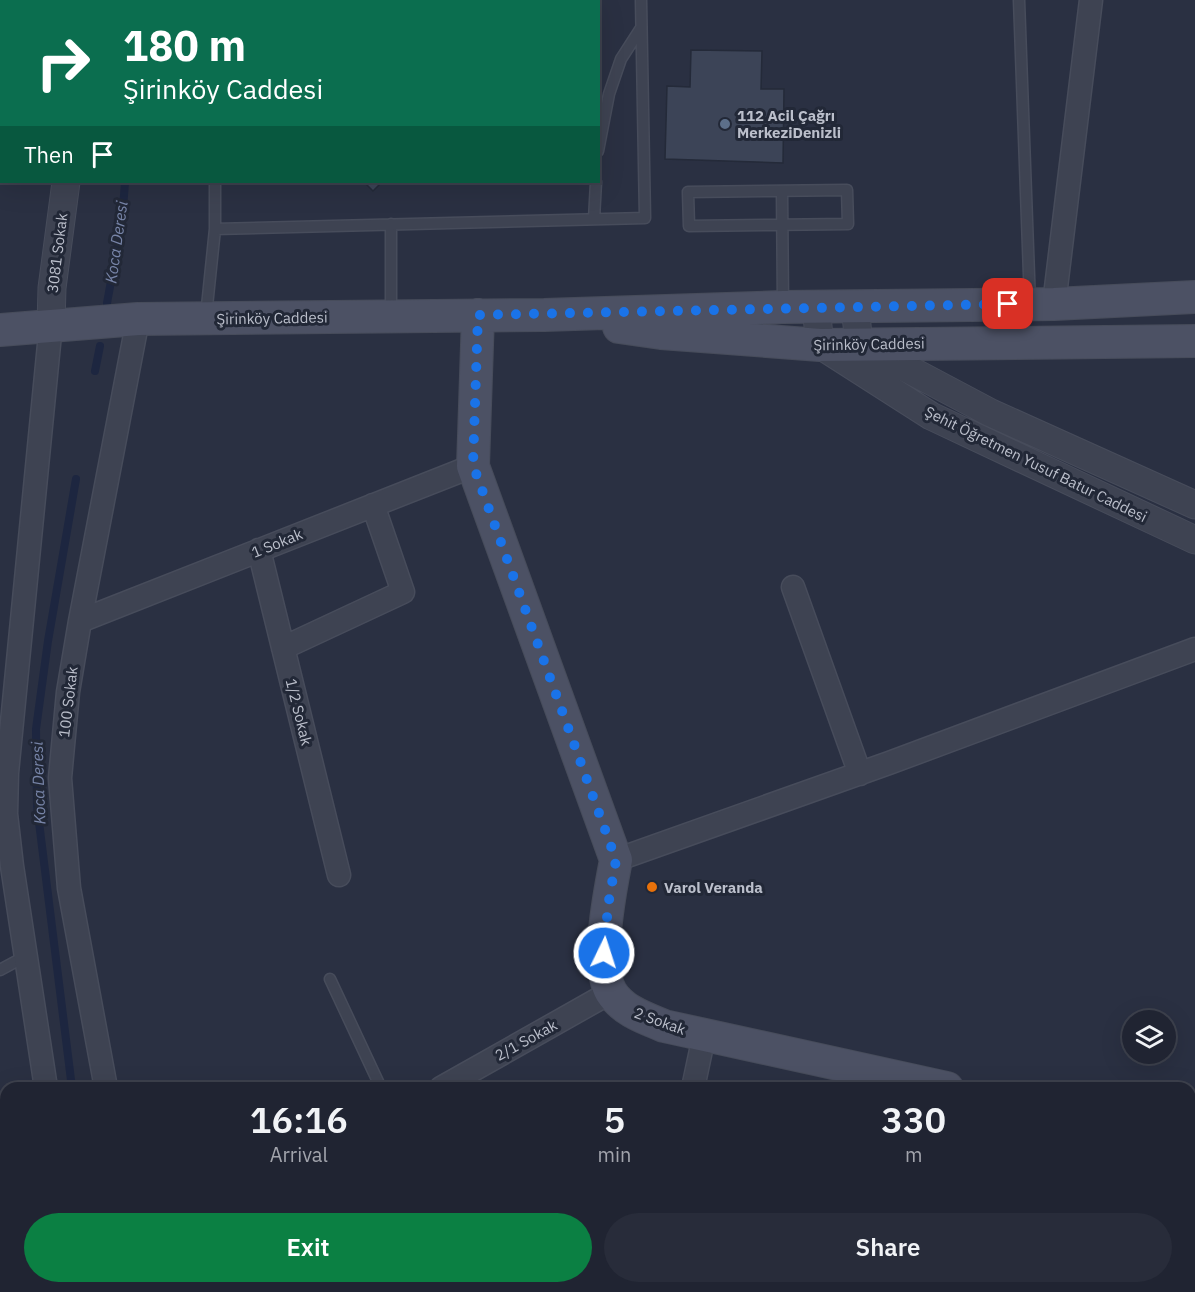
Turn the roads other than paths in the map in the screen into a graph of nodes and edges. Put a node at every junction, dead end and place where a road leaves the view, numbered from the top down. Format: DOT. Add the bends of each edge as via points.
graph roads {
  1 [pos="640,0"];
  2 [pos="1019,0"];
  3 [pos="1091,0"];
  4 [pos="641,28"];
  5 [pos="600,141"];
  6 [pos="66,183"];
  7 [pos="215,183"];
  8 [pos="596,183"];
  9 [pos="782,191"];
  10 [pos="594,219"];
  11 [pos="391,224"];
  12 [pos="782,225"];
  13 [pos="214,229"];
  14 [pos="1195,297"];
  15 [pos="1042,304"];
  16 [pos="855,306"];
  17 [pos="783,307"];
  18 [pos="816,307"];
  19 [pos="478,315"];
  20 [pos="544,315"];
  21 [pos="391,316"];
  22 [pos="206,318"];
  23 [pos="138,319"];
  24 [pos="51,324"];
  25 [pos="0,330"];
  26 [pos="1195,341"];
  27 [pos="859,343"];
  28 [pos="820,345"];
  29 [pos="473,465"];
  30 [pos="373,505"];
  31 [pos="1195,505"];
  32 [pos="1195,540"];
  33 [pos="259,550"];
  34 [pos="793,586"];
  35 [pos="80,621"];
  36 [pos="283,648"];
  37 [pos="1195,649"];
  38 [pos="8,681"];
  39 [pos="860,774"];
  40 [pos="616,860"];
  41 [pos="339,875"];
  42 [pos="26,956"];
  43 [pos="0,970"];
  44 [pos="330,979"];
  45 [pos="611,992"];
  46 [pos="704,1036"];
  47 [pos="45,1082"];
  48 [pos="105,1082"];
  49 [pos="378,1082"];
  50 [pos="452,1082"];
  51 [pos="694,1082"];
  52 [pos="920,1082"];
  1 -- 4 [label="lane"];
  2 -- 15 [label="lane"];
  3 -- 15 [label="street"];
  4 -- 5 [label="lane" via="621,59"];
  4 -- 10 [label="lane" via="645,218"];
  6 -- 24 [label="street, 3081 Sokak"];
  7 -- 13 [label="lane"];
  8 -- 10 [label="lane"];
  9 -- 12 [label="lane"];
  9 -- 12 [label="lane" via="848,190 848,224"];
  9 -- 12 [label="lane" via="688,192 689,226"];
  10 -- 11 [label="lane"];
  11 -- 13 [label="lane"];
  11 -- 21 [label="lane"];
  12 -- 17 [label="lane"];
  13 -- 22 [label="lane"];
  14 -- 15 [label="main road, Şirinköy Caddesi"];
  15 -- 16 [label="main road, Şirinköy Caddesi"];
  16 -- 18 [label="main road, Şirinköy Caddesi"];
  16 -- 27 [label="street"];
  17 -- 18 [label="main road, Şirinköy Caddesi"];
  17 -- 20 [label="main road, Şirinköy Caddesi"];
  18 -- 28 [label="street"];
  19 -- 20 [label="main road, Şirinköy Caddesi"];
  19 -- 21 [label="main road, Şirinköy Caddesi"];
  19 -- 29 [label="main road"];
  20 -- 28 [label="main road, Şirinköy Caddesi" via="661,333"];
  21 -- 22 [label="main road, Şirinköy Caddesi"];
  22 -- 23 [label="main road, Şirinköy Caddesi"];
  23 -- 24 [label="main road, Şirinköy Caddesi"];
  23 -- 35 [label="street, 100 Sokak"];
  24 -- 25 [label="main road, Şirinköy Caddesi"];
  24 -- 38 [label="street"];
  26 -- 27 [label="main road, Şirinköy Caddesi"];
  27 -- 28 [label="main road, Şirinköy Caddesi"];
  27 -- 31 [label="street, Şehit Öğretmen Yusuf Batur Caddesi" via="991,413"];
  28 -- 32 [label="street, Şehit Öğretmen Yusuf Batur Caddesi" via="931,416"];
  29 -- 30 [label="street, 1 Sokak"];
  29 -- 40 [label="main road"];
  30 -- 33 [label="street, 1 Sokak"];
  30 -- 36 [label="street" via="403,592"];
  33 -- 35 [label="street, 1 Sokak"];
  33 -- 36 [label="street, 1/2 Sokak"];
  34 -- 39 [label="street"];
  35 -- 48 [label="street, 100 Sokak" via="60,778 69,888"];
  36 -- 41 [label="street, 1/2 Sokak"];
  37 -- 39 [label="street"];
  38 -- 42 [label="street" via="6,814"];
  39 -- 40 [label="street"];
  40 -- 45 [label="main road" via="604,967"];
  42 -- 43 [label="lane"];
  42 -- 47 [label="street"];
  44 -- 49 [label="lane"];
  45 -- 46 [label="main road, 2 Sokak" via="629,1011 664,1026"];
  45 -- 50 [label="street, 2/1 Sokak"];
  46 -- 51 [label="street"];
  46 -- 52 [label="main road, 2 Sokak"];
}
